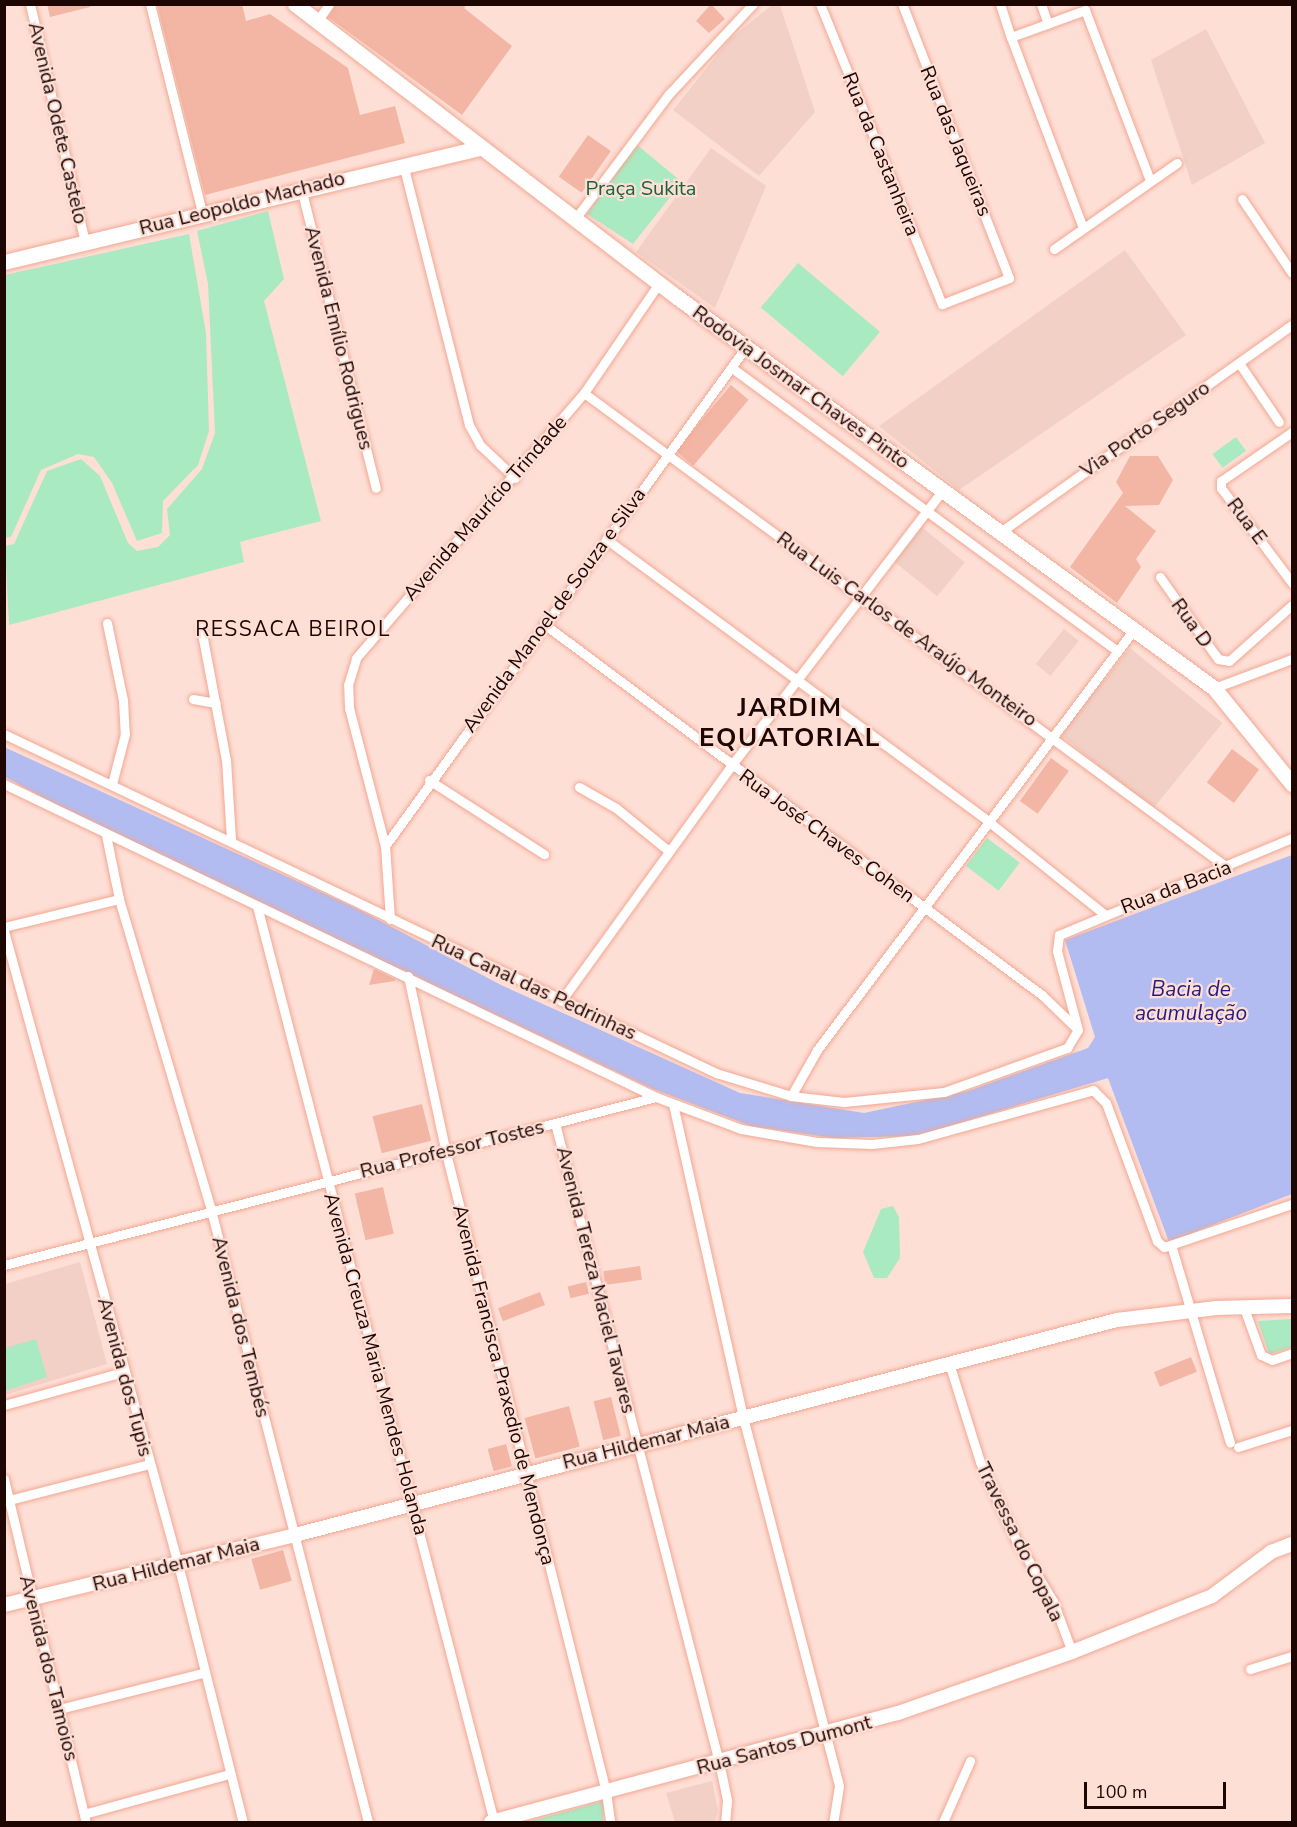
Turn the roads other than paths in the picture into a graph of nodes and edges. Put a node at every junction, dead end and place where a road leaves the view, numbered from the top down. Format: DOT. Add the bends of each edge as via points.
graph roads {
  1 [pos="30,4"];
  2 [pos="150,4"];
  3 [pos="295,4"];
  4 [pos="329,4"];
  5 [pos="753,4"];
  6 [pos="820,4"];
  7 [pos="902,4"];
  8 [pos="1000,4"];
  9 [pos="1041,4"];
  10 [pos="318,20"];
  11 [pos="1048,24"];
  12 [pos="1011,37"];
  13 [pos="480,148"];
  14 [pos="1177,163"];
  15 [pos="403,164"];
  16 [pos="1150,180"];
  17 [pos="301,188"];
  18 [pos="1242,199"];
  19 [pos="202,212"];
  20 [pos="575,219"];
  21 [pos="1083,228"];
  22 [pos="85,242"];
  23 [pos="1054,249"];
  24 [pos="4,262"];
  25 [pos="1293,273"];
  26 [pos="1009,278"];
  27 [pos="659,283"];
  28 [pos="1293,325"];
  29 [pos="746,347"];
  30 [pos="1239,363"];
  31 [pos="730,372"];
  32 [pos="584,393"];
  33 [pos="1279,422"];
  34 [pos="1293,432"];
  35 [pos="667,456"];
  36 [pos="515,478"];
  37 [pos="376,488"];
  38 [pos="941,492"];
  39 [pos="928,508"];
  40 [pos="999,533"];
  41 [pos="606,539"];
  42 [pos="1160,577"];
  43 [pos="1293,583"];
  44 [pos="862,595"];
  45 [pos="1293,605"];
  46 [pos="106,623"];
  47 [pos="544,624"];
  48 [pos="201,628"];
  49 [pos="1135,628"];
  50 [pos="1117,651"];
  51 [pos="1293,659"];
  52 [pos="799,680"];
  53 [pos="1214,688"];
  54 [pos="193,699"];
  55 [pos="216,703"];
  56 [pos="4,734"];
  57 [pos="1051,735"];
  58 [pos="731,766"];
  59 [pos="429,780"];
  60 [pos="4,784"];
  61 [pos="112,784"];
  62 [pos="1293,784"];
  63 [pos="579,787"];
  64 [pos="988,821"];
  65 [pos="106,834"];
  66 [pos="1293,838"];
  67 [pos="231,840"];
  68 [pos="385,846"];
  69 [pos="669,851"];
  70 [pos="544,854"];
  71 [pos="1228,867"];
  72 [pos="119,899"];
  73 [pos="257,906"];
  74 [pos="925,908"];
  75 [pos="1104,914"];
  76 [pos="390,919"];
  77 [pos="4,929"];
  78 [pos="408,976"];
  79 [pos="561,1000"];
  80 [pos="1077,1029"];
  81 [pos="791,1096"];
  82 [pos="656,1097"];
  83 [pos="673,1104"];
  84 [pos="555,1123"];
  85 [pos="445,1149"];
  86 [pos="327,1181"];
  87 [pos="1293,1204"];
  88 [pos="211,1210"];
  89 [pos="91,1246"];
  90 [pos="1172,1248"];
  91 [pos="4,1265"];
  92 [pos="1293,1306"];
  93 [pos="1244,1308"];
  94 [pos="1189,1310"];
  95 [pos="1293,1353"];
  96 [pos="950,1363"];
  97 [pos="123,1372"];
  98 [pos="4,1405"];
  99 [pos="743,1417"];
  100 [pos="1293,1430"];
  101 [pos="637,1443"];
  102 [pos="149,1464"];
  103 [pos="527,1473"];
  104 [pos="4,1479"];
  105 [pos="9,1500"];
  106 [pos="412,1501"];
  107 [pos="295,1535"];
  108 [pos="1293,1544"];
  109 [pos="178,1564"];
  110 [pos="31,1599"];
  111 [pos="4,1605"];
  112 [pos="1072,1652"];
  113 [pos="1293,1656"];
  114 [pos="1250,1670"];
  115 [pos="202,1673"];
  116 [pos="59,1709"];
  117 [pos="824,1736"];
  118 [pos="969,1761"];
  119 [pos="719,1762"];
  120 [pos="229,1774"];
  121 [pos="606,1792"];
  122 [pos="85,1818"];
  123 [pos="243,1822"];
  124 [pos="368,1822"];
  125 [pos="493,1822"];
  126 [pos="610,1822"];
  127 [pos="725,1822"];
  128 [pos="833,1822"];
  129 [pos="943,1822"];
  1 -- 22 [label="street, Avenida Odete Castelo"];
  2 -- 19 [label="street"];
  3 -- 10 [label="main road, Rodovia Josmar Chaves Pinto"];
  4 -- 10 [label="street"];
  5 -- 20 [label="street" via="669,94"];
  6 -- 26 [label="street, Rua da Castanheira" via="942,304"];
  7 -- 26 [label="street, Rua das Jaqueiras"];
  8 -- 12 [label="street"];
  9 -- 11 [label="street"];
  10 -- 13 [label="main road, Rodovia Josmar Chaves Pinto"];
  11 -- 12 [label="street"];
  11 -- 16 [label="street" via="1085,10"];
  12 -- 21 [label="street"];
  13 -- 15 [label="main road, Rua Leopoldo Machado"];
  13 -- 20 [label="main road, Rodovia Josmar Chaves Pinto"];
  14 -- 16 [label="street"];
  15 -- 17 [label="main road, Rua Leopoldo Machado"];
  15 -- 36 [label="street" via="469,424 480,445"];
  16 -- 21 [label="street"];
  17 -- 19 [label="main road, Rua Leopoldo Machado"];
  17 -- 37 [label="street, Avenida Emílio Rodrigues"];
  18 -- 25 [label="street"];
  19 -- 22 [label="main road, Rua Leopoldo Machado"];
  20 -- 27 [label="main road, Rodovia Josmar Chaves Pinto"];
  21 -- 23 [label="street"];
  22 -- 24 [label="main road, Rua Leopoldo Machado"];
  27 -- 29 [label="main road, Rodovia Josmar Chaves Pinto"];
  27 -- 32 [label="street, Avenida Maurício Trindade"];
  28 -- 30 [label="street, Via Porto Seguro"];
  29 -- 31 [label="street, Avenida Manoel de Souza e Silva"];
  29 -- 38 [label="main road, Rodovia Josmar Chaves Pinto"];
  30 -- 33 [label="street"];
  30 -- 40 [label="street, Via Porto Seguro"];
  31 -- 35 [label="street, Avenida Manoel de Souza e Silva"];
  31 -- 39 [label="street"];
  32 -- 35 [label="street, Rua Luis Carlos de Araújo Monteiro"];
  32 -- 36 [label="street, Avenida Maurício Trindade"];
  34 -- 43 [label="street, Rua E" via="1221,481 1221,488"];
  35 -- 41 [label="street, Avenida Manoel de Souza e Silva"];
  35 -- 44 [label="street, Rua Luis Carlos de Araújo Monteiro"];
  36 -- 68 [label="street, Avenida Maurício Trindade" via="367,643 350,672 353,732"];
  38 -- 39 [label="street"];
  38 -- 40 [label="main road, Rodovia Josmar Chaves Pinto"];
  39 -- 44 [label="street"];
  39 -- 50 [label="street"];
  40 -- 49 [label="main road, Rodovia Josmar Chaves Pinto"];
  41 -- 47 [label="street, Avenida Manoel de Souza e Silva"];
  41 -- 52 [label="street"];
  42 -- 45 [label="street, Rua D" via="1218,659 1229,661"];
  44 -- 52 [label="street"];
  44 -- 57 [label="street, Rua Luis Carlos de Araújo Monteiro"];
  46 -- 61 [label="street" via="123,700 125,734"];
  47 -- 58 [label="street, Rua José Chaves Cohen"];
  47 -- 59 [label="street, Avenida Manoel de Souza e Silva"];
  48 -- 55 [label="street"];
  49 -- 50 [label="street"];
  49 -- 53 [label="main road, Rodovia Josmar Chaves Pinto"];
  50 -- 57 [label="street"];
  51 -- 53 [label="street"];
  52 -- 58 [label="street"];
  52 -- 64 [label="street"];
  53 -- 62 [label="main road, Rodovia Josmar Chaves Pinto"];
  54 -- 55 [label="street"];
  55 -- 67 [label="street"];
  56 -- 61 [label="street, Rua Canal das Pedrinhas"];
  57 -- 64 [label="street"];
  57 -- 71 [label="street, Rua Luis Carlos de Araújo Monteiro"];
  58 -- 69 [label="street"];
  58 -- 74 [label="street, Rua José Chaves Cohen"];
  59 -- 68 [label="street, Avenida Manoel de Souza e Silva"];
  59 -- 70 [label="street"];
  60 -- 65 [label="street"];
  61 -- 67 [label="street, Rua Canal das Pedrinhas"];
  63 -- 69 [label="street" via="616,808"];
  64 -- 74 [label="street"];
  64 -- 75 [label="street"];
  65 -- 72 [label="street, Avenida dos Tembés"];
  65 -- 73 [label="street"];
  66 -- 71 [label="street, Rua da Bacia"];
  67 -- 76 [label="street, Rua Canal das Pedrinhas"];
  68 -- 76 [label="street, Avenida Maurício Trindade"];
  69 -- 79 [label="street"];
  71 -- 75 [label="street, Rua da Bacia"];
  72 -- 77 [label="street"];
  72 -- 88 [label="street, Avenida dos Tembés"];
  73 -- 78 [label="street"];
  73 -- 86 [label="street, Avenida Creuza Maria Mendes Holanda"];
  74 -- 80 [label="street, Rua José Chaves Cohen" via="1042,994"];
  74 -- 81 [label="street" via="817,1050"];
  75 -- 80 [label="street, Rua da Bacia" via="1059,935 1057,951"];
  76 -- 79 [label="street, Rua Canal das Pedrinhas"];
  77 -- 89 [label="street, Avenida dos Tupis"];
  78 -- 82 [label="street"];
  78 -- 85 [label="street, Avenida Francisca Praxedio de Mendonça"];
  79 -- 81 [label="street, Rua Canal das Pedrinhas" via="722,1076"];
  80 -- 81 [label="street, Rua Canal das Pedrinhas" via="1072,1043 1060,1051 944,1092 857,1103"];
  82 -- 83 [label="street"];
  82 -- 84 [label="street, Rua Professor Tostes"];
  83 -- 90 [label="street" via="765,1136 872,1144 948,1134 1085,1090 1103,1096 1157,1240"];
  83 -- 99 [label="street"];
  84 -- 85 [label="street, Rua Professor Tostes"];
  84 -- 101 [label="street, Avenida Tereza Maciel Tavares"];
  85 -- 86 [label="street, Rua Professor Tostes"];
  85 -- 103 [label="street, Avenida Francisca Praxedio de Mendonça"];
  86 -- 88 [label="street, Rua Professor Tostes"];
  86 -- 106 [label="street, Avenida Creuza Maria Mendes Holanda"];
  87 -- 90 [label="street"];
  88 -- 89 [label="street, Rua Professor Tostes"];
  88 -- 107 [label="street, Avenida dos Tembés"];
  89 -- 91 [label="street, Rua Professor Tostes"];
  89 -- 97 [label="street, Avenida dos Tupis"];
  90 -- 94 [label="street"];
  92 -- 93 [label="main road, Rua Hildemar Maia"];
  93 -- 94 [label="main road, Rua Hildemar Maia"];
  93 -- 95 [label="street" via="1262,1355 1272,1359"];
  94 -- 96 [label="main road, Rua Hildemar Maia" via="1117,1320"];
  94 -- 100 [label="street" via="1234,1445"];
  96 -- 99 [label="main road, Rua Hildemar Maia"];
  96 -- 112 [label="street, Travessa do Copala" via="980,1462 1016,1540 1053,1601"];
  97 -- 98 [label="street"];
  97 -- 102 [label="street, Avenida dos Tupis"];
  99 -- 101 [label="main road, Rua Hildemar Maia"];
  99 -- 117 [label="street"];
  101 -- 103 [label="main road, Rua Hildemar Maia"];
  101 -- 119 [label="street, Avenida Tereza Maciel Tavares"];
  102 -- 105 [label="street"];
  102 -- 109 [label="street, Avenida dos Tupis"];
  103 -- 106 [label="main road, Rua Hildemar Maia"];
  103 -- 121 [label="street, Avenida Francisca Praxedio de Mendonça"];
  104 -- 105 [label="street, Avenida dos Tamoios"];
  105 -- 110 [label="street, Avenida dos Tamoios"];
  106 -- 107 [label="main road, Rua Hildemar Maia"];
  106 -- 125 [label="street, Avenida Creuza Maria Mendes Holanda"];
  107 -- 109 [label="main road, Rua Hildemar Maia"];
  107 -- 124 [label="street, Avenida dos Tembés"];
  108 -- 112 [label="main road, Rua Santos Dumont" via="1271,1552 1212,1596"];
  109 -- 110 [label="main road, Rua Hildemar Maia"];
  109 -- 115 [label="street, Avenida dos Tupis"];
  110 -- 111 [label="main road, Rua Hildemar Maia"];
  110 -- 116 [label="street, Avenida dos Tamoios"];
  112 -- 117 [label="main road, Rua Santos Dumont"];
  113 -- 114 [label="street"];
  115 -- 116 [label="street"];
  115 -- 120 [label="street, Avenida dos Tupis"];
  116 -- 122 [label="street, Avenida dos Tamoios"];
  117 -- 119 [label="main road, Rua Santos Dumont"];
  117 -- 128 [label="street" via="839,1786"];
  118 -- 129 [label="street"];
  119 -- 121 [label="main road, Rua Santos Dumont"];
  119 -- 127 [label="street, Avenida Tereza Maciel Tavares" via="727,1801"];
  120 -- 122 [label="street"];
  120 -- 123 [label="street, Avenida dos Tupis"];
  121 -- 125 [label="main road, Rua Santos Dumont"];
  121 -- 126 [label="street, Avenida Francisca Praxedio de Mendonça"];
}
